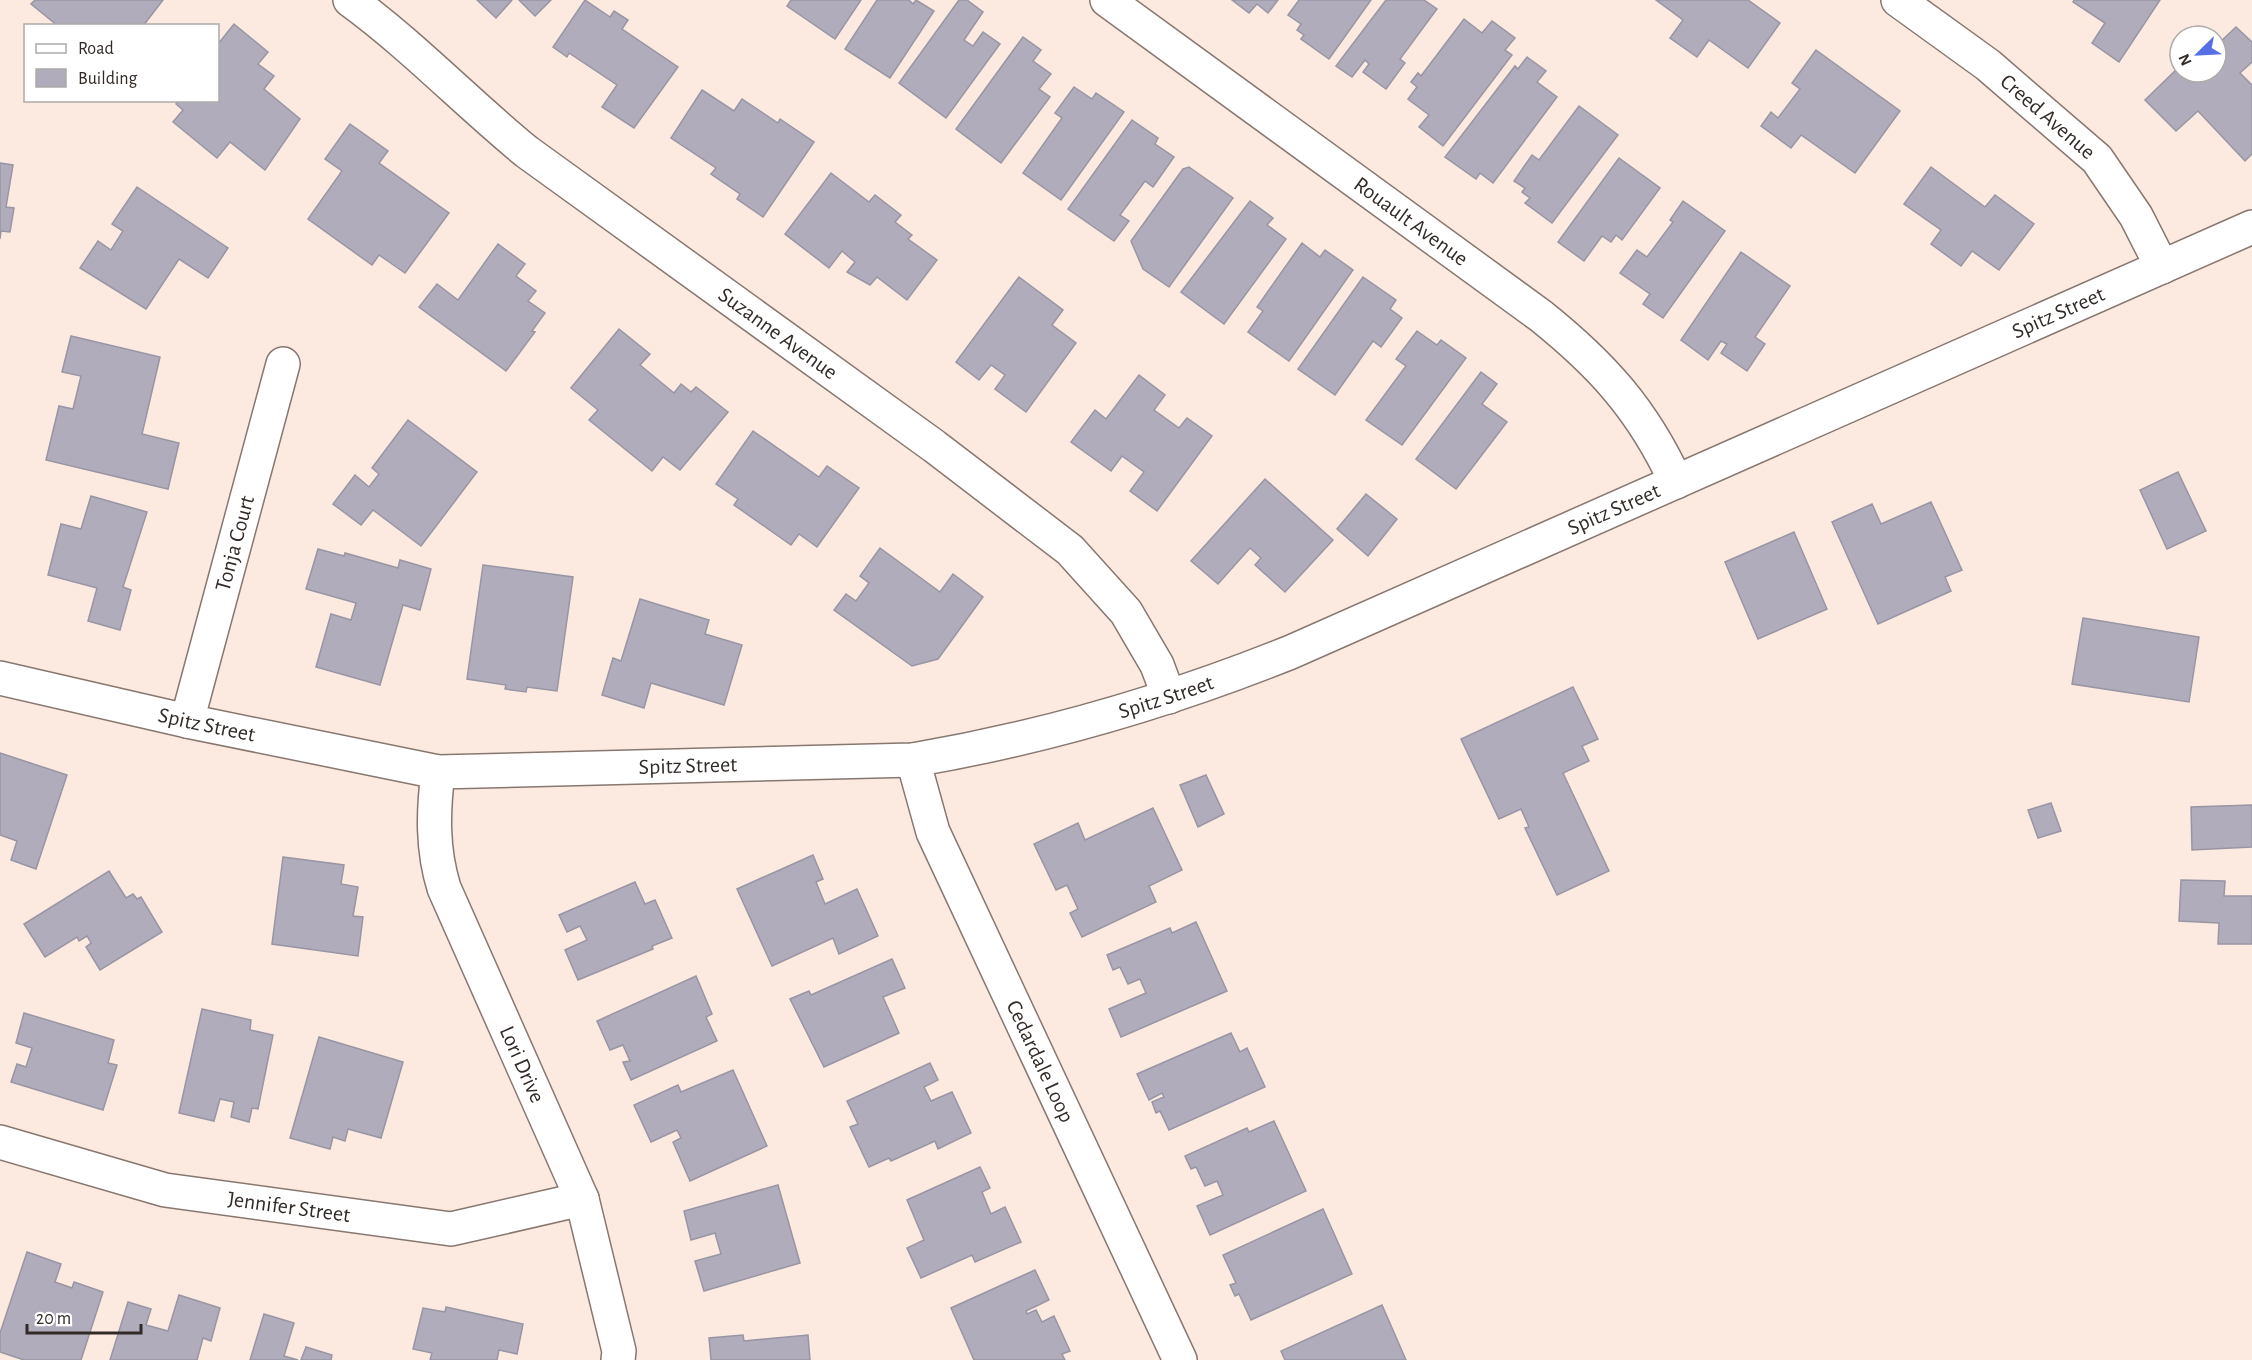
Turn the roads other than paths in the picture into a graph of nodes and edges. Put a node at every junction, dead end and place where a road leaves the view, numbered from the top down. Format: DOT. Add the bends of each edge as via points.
graph roads {
  1 [pos="350,0"];
  2 [pos="1107,0"];
  3 [pos="1898,0"];
  4 [pos="2252,227"];
  5 [pos="2162,267"];
  6 [pos="284,364"];
  7 [pos="1676,482"];
  8 [pos="0,678"];
  9 [pos="1169,697"];
  10 [pos="187,721"];
  11 [pos="913,760"];
  12 [pos="438,772"];
  13 [pos="0,1142"];
  14 [pos="582,1200"];
  15 [pos="618,1360"];
  16 [pos="1179,1360"];
  1 -- 9 [label="street, Suzanne Avenue" via="414,51 527,152 924,439 1070,550 1126,612 1157,665"];
  2 -- 7 [label="street, Rouault Avenue" via="1580,347 1636,409"];
  3 -- 5 [label="street, Creed Avenue" via="1988,65 2097,159 2136,216"];
  4 -- 5 [label="street, Spitz Street"];
  5 -- 7 [label="street, Spitz Street"];
  6 -- 10 [label="street, Tonja Court"];
  7 -- 9 [label="street, Spitz Street" via="1332,635"];
  8 -- 10 [label="street, Spitz Street"];
  9 -- 11 [label="street, Spitz Street" via="1027,737"];
  10 -- 12 [label="street, Spitz Street"];
  11 -- 12 [label="street, Spitz Street"];
  11 -- 16 [label="street, Cedardale Loop" via="933,832"];
  12 -- 14 [label="street, Lori Drive" via="433,822 444,888"];
  13 -- 14 [label="street, Jennifer Street" via="165,1190 451,1228"];
  14 -- 15 [label="street, Lori Drive"];
}
